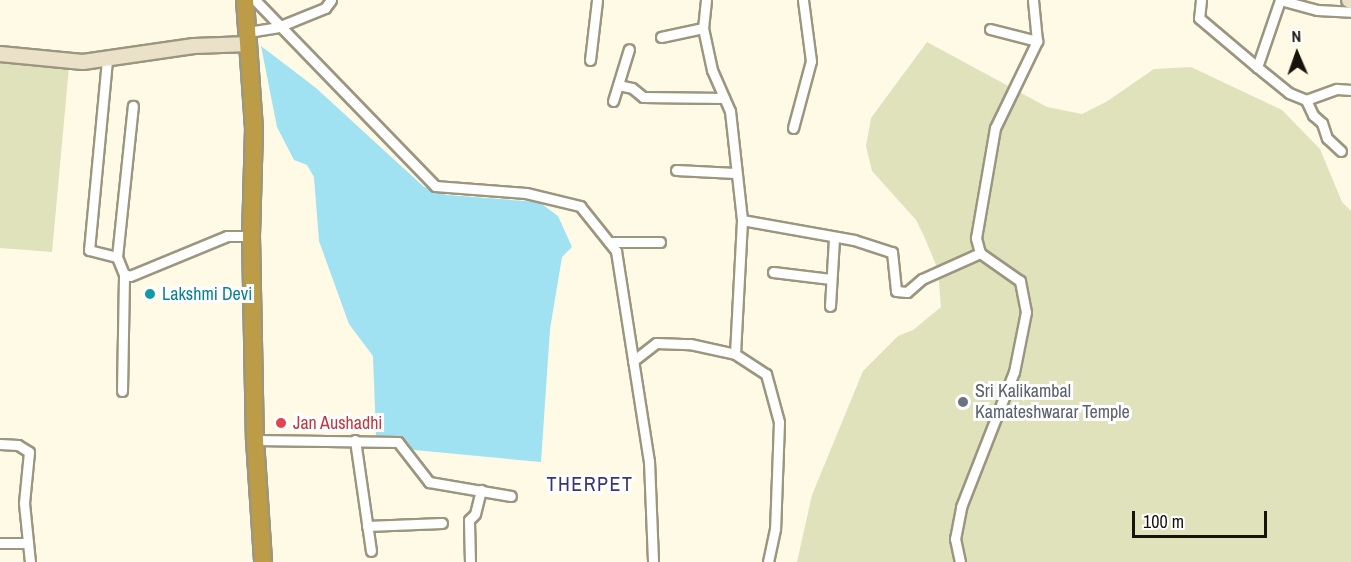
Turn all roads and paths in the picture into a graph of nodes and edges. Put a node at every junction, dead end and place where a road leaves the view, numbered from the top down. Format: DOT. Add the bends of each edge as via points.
graph roads {
  1 [pos="245,0"];
  2 [pos="255,0"];
  3 [pos="331,0"];
  4 [pos="597,0"];
  5 [pos="706,0"];
  6 [pos="803,0"];
  7 [pos="1033,0"];
  8 [pos="1201,0"];
  9 [pos="1280,0"];
  10 [pos="1351,12"];
  11 [pos="278,27"];
  12 [pos="703,28"];
  13 [pos="990,29"];
  14 [pos="661,37"];
  15 [pos="248,38"];
  16 [pos="1037,41"];
  17 [pos="629,49"];
  18 [pos="0,54"];
  19 [pos="107,60"];
  20 [pos="590,60"];
  21 [pos="1257,67"];
  22 [pos="618,85"];
  23 [pos="1351,90"];
  24 [pos="724,98"];
  25 [pos="1306,100"];
  26 [pos="613,101"];
  27 [pos="133,106"];
  28 [pos="793,128"];
  29 [pos="1341,151"];
  30 [pos="675,170"];
  31 [pos="735,173"];
  32 [pos="742,220"];
  33 [pos="251,236"];
  34 [pos="834,238"];
  35 [pos="609,242"];
  36 [pos="660,242"];
  37 [pos="980,253"];
  38 [pos="117,257"];
  39 [pos="773,272"];
  40 [pos="124,274"];
  41 [pos="831,279"];
  42 [pos="830,306"];
  43 [pos="735,354"];
  44 [pos="633,361"];
  45 [pos="122,391"];
  46 [pos="255,440"];
  47 [pos="356,440"];
  48 [pos="0,444"];
  49 [pos="480,490"];
  50 [pos="511,496"];
  51 [pos="442,523"];
  52 [pos="367,526"];
  53 [pos="0,543"];
  54 [pos="28,543"];
  55 [pos="371,551"];
  56 [pos="30,562"];
  57 [pos="263,562"];
  58 [pos="470,562"];
  59 [pos="653,562"];
  60 [pos="768,562"];
  61 [pos="960,562"];
  1 -- 15 [label="highway"];
  2 -- 11 [label="street"];
  3 -- 11 [label="street" via="325,8"];
  4 -- 20 [label="street"];
  5 -- 12 [label="street"];
  6 -- 28 [label="street" via="811,61"];
  7 -- 16 [label="street"];
  8 -- 21 [label="street" via="1199,18"];
  9 -- 10 [label="street" via="1317,10"];
  9 -- 21 [label="street"];
  11 -- 15 [label="street"];
  11 -- 35 [label="street" via="435,186 526,193 580,206"];
  12 -- 14 [label="street"];
  12 -- 24 [label="street" via="712,70"];
  13 -- 16 [label="street"];
  15 -- 19 [label="street"];
  15 -- 33 [label="highway" via="254,129"];
  16 -- 37 [label="street" via="995,128 976,238"];
  17 -- 22 [label="street"];
  18 -- 19 [label="street"];
  19 -- 38 [label="street" via="87,246 93,253"];
  21 -- 25 [label="street" via="1289,93"];
  22 -- 24 [label="street" via="632,88 643,97"];
  22 -- 26 [label="street"];
  23 -- 25 [label="street" via="1337,89"];
  24 -- 31 [label="street" via="730,111"];
  25 -- 29 [label="street" via="1327,138"];
  27 -- 38 [label="street"];
  30 -- 31 [label="street"];
  31 -- 32 [label="street"];
  32 -- 34 [label="street"];
  32 -- 43 [label="street"];
  33 -- 40 [label="street" via="227,236 130,276"];
  33 -- 46 [label="highway"];
  34 -- 37 [label="street" via="891,252 896,291 907,292 922,279"];
  34 -- 41 [label="street"];
  35 -- 36 [label="street"];
  35 -- 44 [label="street" via="616,250"];
  37 -- 61 [label="street" via="1020,281 1026,312 1014,372 961,507 955,539"];
  38 -- 40 [label="street"];
  39 -- 41 [label="street"];
  40 -- 45 [label="street"];
  41 -- 42 [label="street"];
  43 -- 44 [label="street" via="690,344 656,344"];
  43 -- 60 [label="street" via="766,374 779,422 775,529"];
  44 -- 59 [label="street" via="649,460"];
  46 -- 47 [label="street"];
  46 -- 57 [label="highway"];
  47 -- 49 [label="street" via="398,442 424,479"];
  47 -- 52 [label="street"];
  48 -- 54 [label="street" via="18,445 29,452 24,504"];
  49 -- 50 [label="street"];
  49 -- 58 [label="street" via="475,513 469,520"];
  51 -- 52 [label="street"];
  52 -- 55 [label="street"];
  53 -- 54 [label="street"];
  54 -- 56 [label="street"];
}
